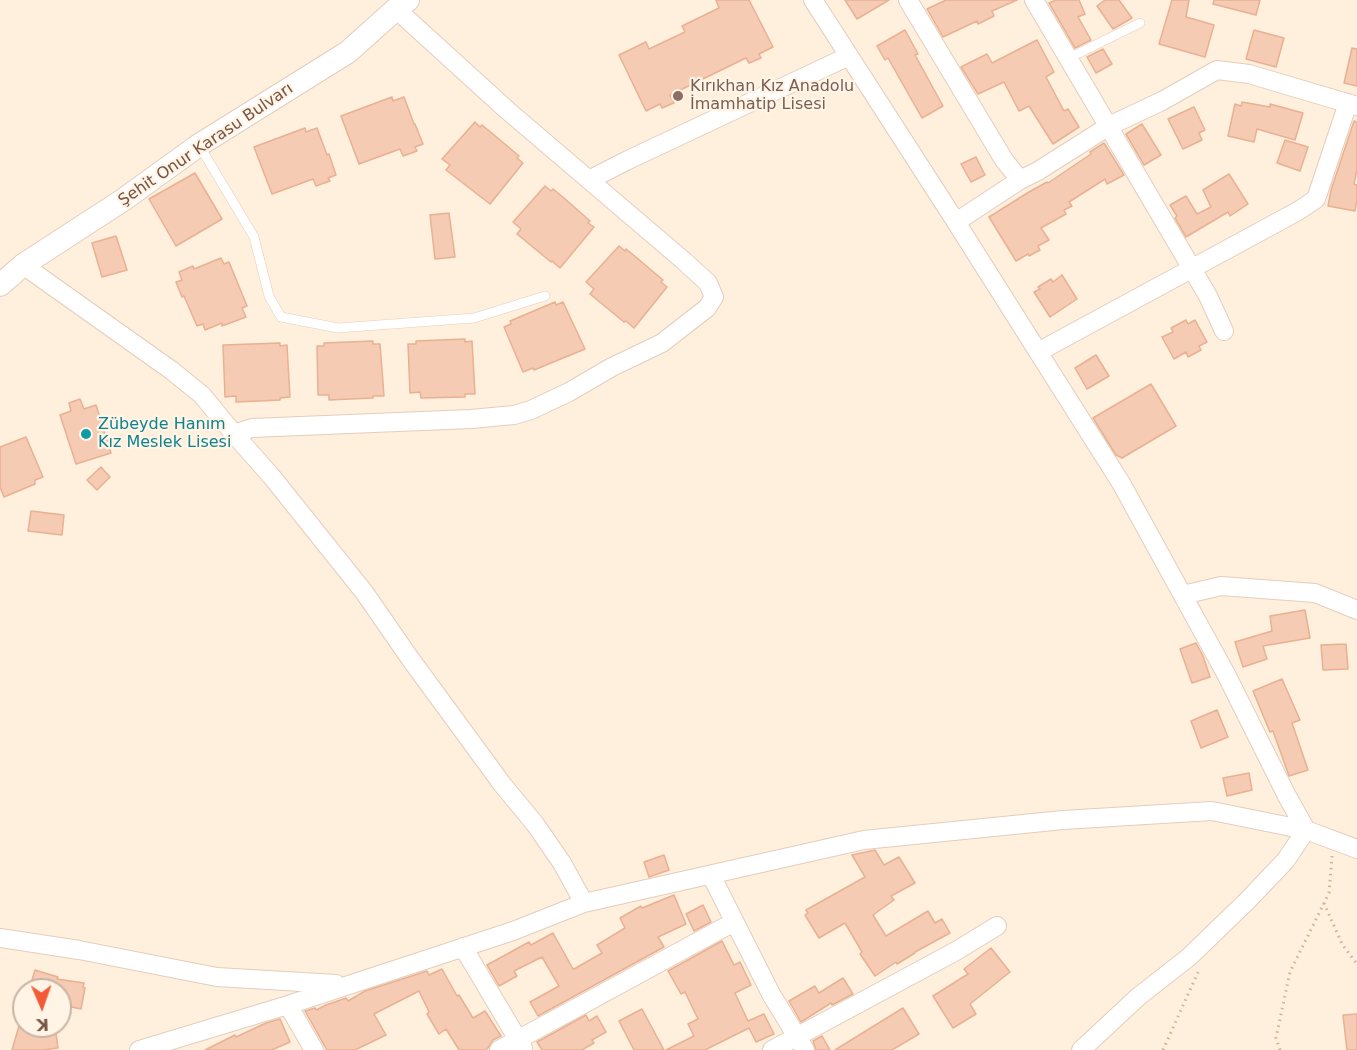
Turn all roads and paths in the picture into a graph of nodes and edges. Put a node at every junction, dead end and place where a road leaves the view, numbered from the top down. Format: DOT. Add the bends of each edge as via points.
graph roads {
  1 [pos="813,0"];
  2 [pos="908,0"];
  3 [pos="1034,0"];
  4 [pos="402,4"];
  5 [pos="1140,23"];
  6 [pos="849,56"];
  7 [pos="1069,57"];
  8 [pos="1352,104"];
  9 [pos="1109,126"];
  10 [pos="199,145"];
  11 [pos="589,180"];
  12 [pos="1020,180"];
  13 [pos="956,222"];
  14 [pos="23,265"];
  15 [pos="1192,268"];
  16 [pos="0,285"];
  17 [pos="545,296"];
  18 [pos="1224,331"];
  19 [pos="1038,352"];
  20 [pos="234,434"];
  21 [pos="1183,595"];
  22 [pos="1357,610"];
  23 [pos="1306,830"];
  24 [pos="1333,840"];
  25 [pos="1357,849"];
  26 [pos="711,875"];
  27 [pos="584,903"];
  28 [pos="1324,903"];
  29 [pos="734,922"];
  30 [pos="997,926"];
  31 [pos="0,938"];
  32 [pos="463,947"];
  33 [pos="1203,961"];
  34 [pos="1357,964"];
  35 [pos="346,985"];
  36 [pos="288,1005"];
  37 [pos="801,1044"];
  38 [pos="521,1045"];
  39 [pos="139,1050"];
  40 [pos="314,1050"];
  41 [pos="499,1050"];
  42 [pos="772,1050"];
  43 [pos="1081,1050"];
  44 [pos="1163,1050"];
  45 [pos="1280,1050"];
  1 -- 6 [label="street"];
  2 -- 12 [label="street" via="1004,160"];
  3 -- 7 [label="street"];
  4 -- 10 [label="street, Şehit Onur Karasu Bulvarı" via="348,52"];
  4 -- 11 [label="street" via="507,110"];
  5 -- 7 [label="lane"];
  6 -- 11 [label="street"];
  6 -- 13 [label="street"];
  7 -- 9 [label="street"];
  8 -- 9 [label="street" via="1249,74 1218,70"];
  8 -- 15 [label="street" via="1316,199"];
  9 -- 12 [label="street"];
  9 -- 15 [label="street"];
  10 -- 14 [label="street, Şehit Onur Karasu Bulvarı"];
  10 -- 17 [label="lane" via="254,237 269,296 281,317 338,328 474,318"];
  11 -- 20 [label="street" via="708,283 714,297 708,308 662,343 560,397 514,415 252,428"];
  12 -- 13 [label="street"];
  13 -- 19 [label="street"];
  14 -- 16 [label="street, Şehit Onur Karasu Bulvarı"];
  14 -- 20 [label="street" via="171,370 202,395"];
  15 -- 18 [label="street"];
  15 -- 19 [label="street"];
  19 -- 21 [label="street" via="1121,483"];
  20 -- 27 [label="street" via="364,592 535,824"];
  21 -- 22 [label="street" via="1221,586 1315,593"];
  21 -- 23 [label="street"];
  23 -- 24 [label="street"];
  23 -- 26 [label="street" via="1212,811 1063,820 864,840"];
  23 -- 43 [label="street" via="1286,860 1247,901"];
  24 -- 25 [label="street"];
  24 -- 28 [label="path" via="1329,893"];
  26 -- 27 [label="street"];
  26 -- 29 [label="street"];
  27 -- 32 [label="street"];
  28 -- 34 [label="path" via="1342,944"];
  28 -- 45 [label="path" via="1290,972 1276,1038"];
  29 -- 37 [label="street"];
  29 -- 38 [label="street"];
  30 -- 37 [label="street"];
  31 -- 35 [label="street" via="217,977"];
  32 -- 35 [label="street"];
  32 -- 38 [label="street"];
  33 -- 44 [label="path"];
  35 -- 36 [label="street"];
  36 -- 39 [label="street"];
  36 -- 40 [label="street"];
  37 -- 42 [label="street"];
  38 -- 41 [label="street"];
}
